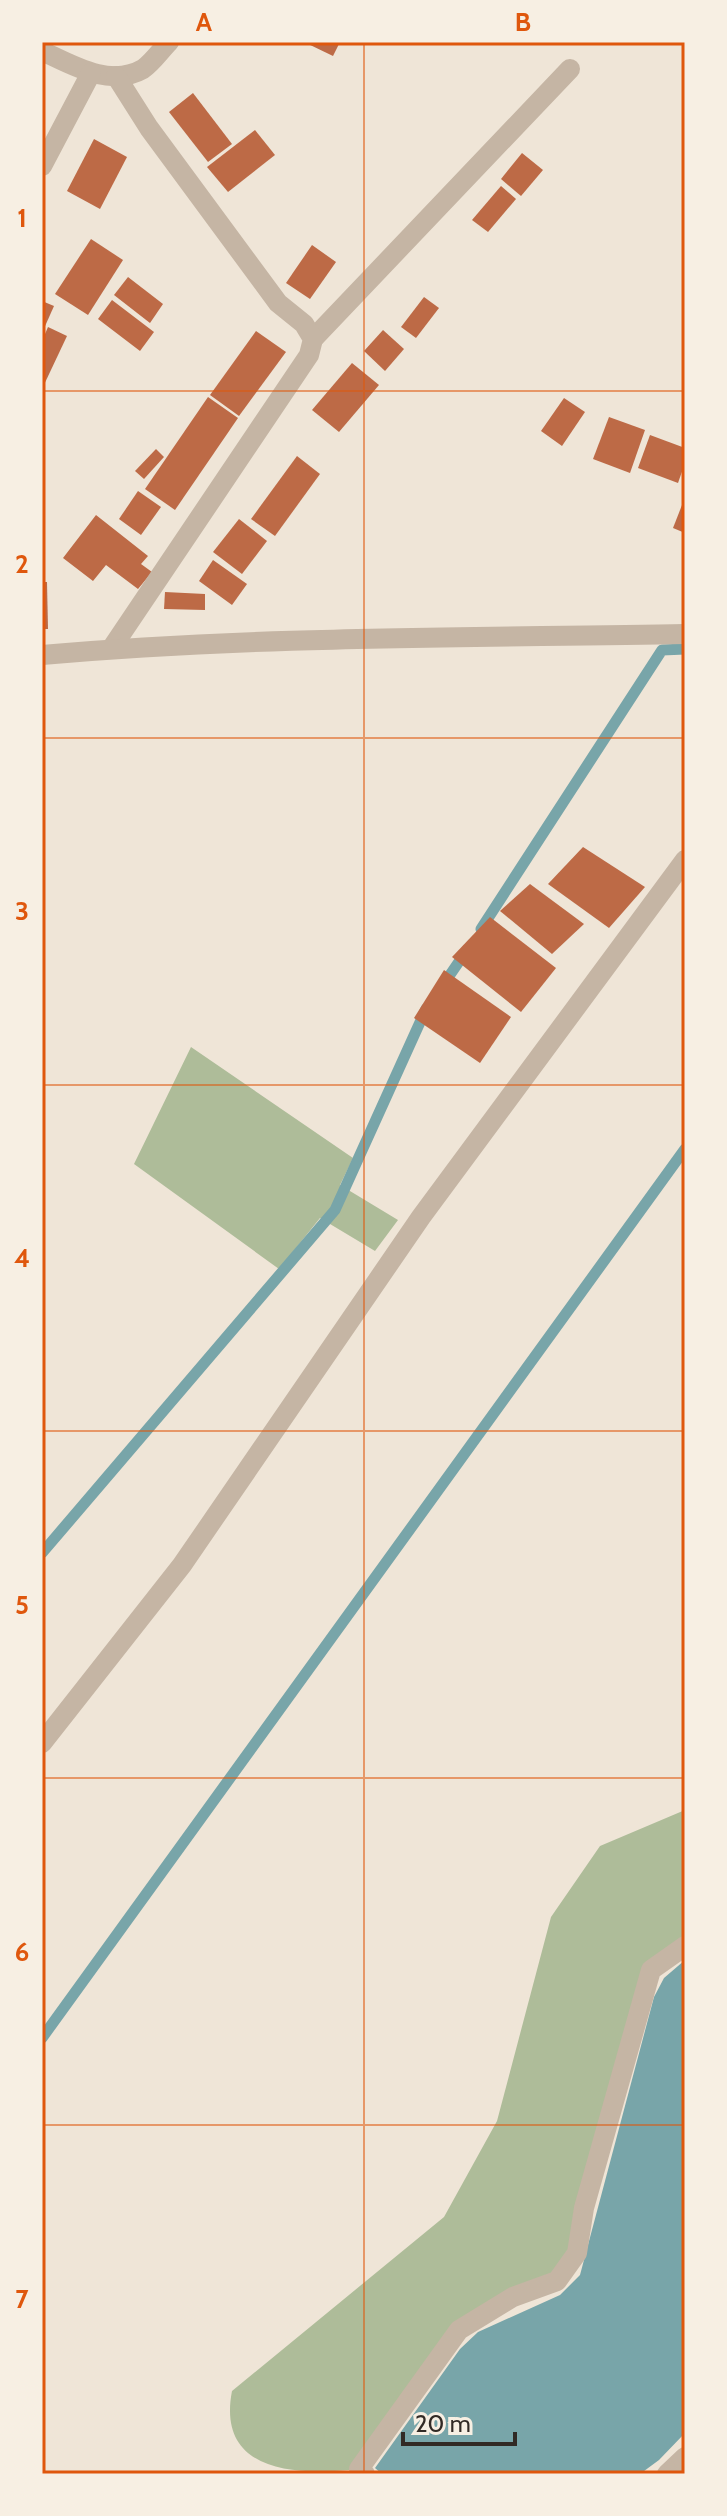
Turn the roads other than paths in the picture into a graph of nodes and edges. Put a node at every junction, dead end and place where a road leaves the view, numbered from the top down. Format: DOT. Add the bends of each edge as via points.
graph roads {
  1 [pos="169,42"];
  2 [pos="42,51"];
  3 [pos="570,69"];
  4 [pos="91,73"];
  5 [pos="116,76"];
  6 [pos="42,166"];
  7 [pos="313,339"];
  8 [pos="685,634"];
  9 [pos="111,649"];
  10 [pos="42,655"];
  11 [pos="685,860"];
  12 [pos="42,1743"];
  13 [pos="685,1946"];
  14 [pos="685,2457"];
  15 [pos="365,2474"];
  16 [pos="667,2474"];
  1 -- 5 [label="street" via="143,69"];
  2 -- 4 [label="street"];
  3 -- 7 [label="street"];
  4 -- 5 [label="street"];
  4 -- 6 [label="street"];
  5 -- 7 [label="street" via="278,303 304,324"];
  7 -- 9 [label="street" via="309,355"];
  8 -- 9 [label="street"];
  9 -- 10 [label="street"];
  11 -- 12 [label="street" via="421,1217 182,1565"];
  13 -- 15 [label="street" via="651,1970 584,2208 577,2253 557,2281 513,2297 459,2330 359,2469"];
  14 -- 16 [label="street"];
}
